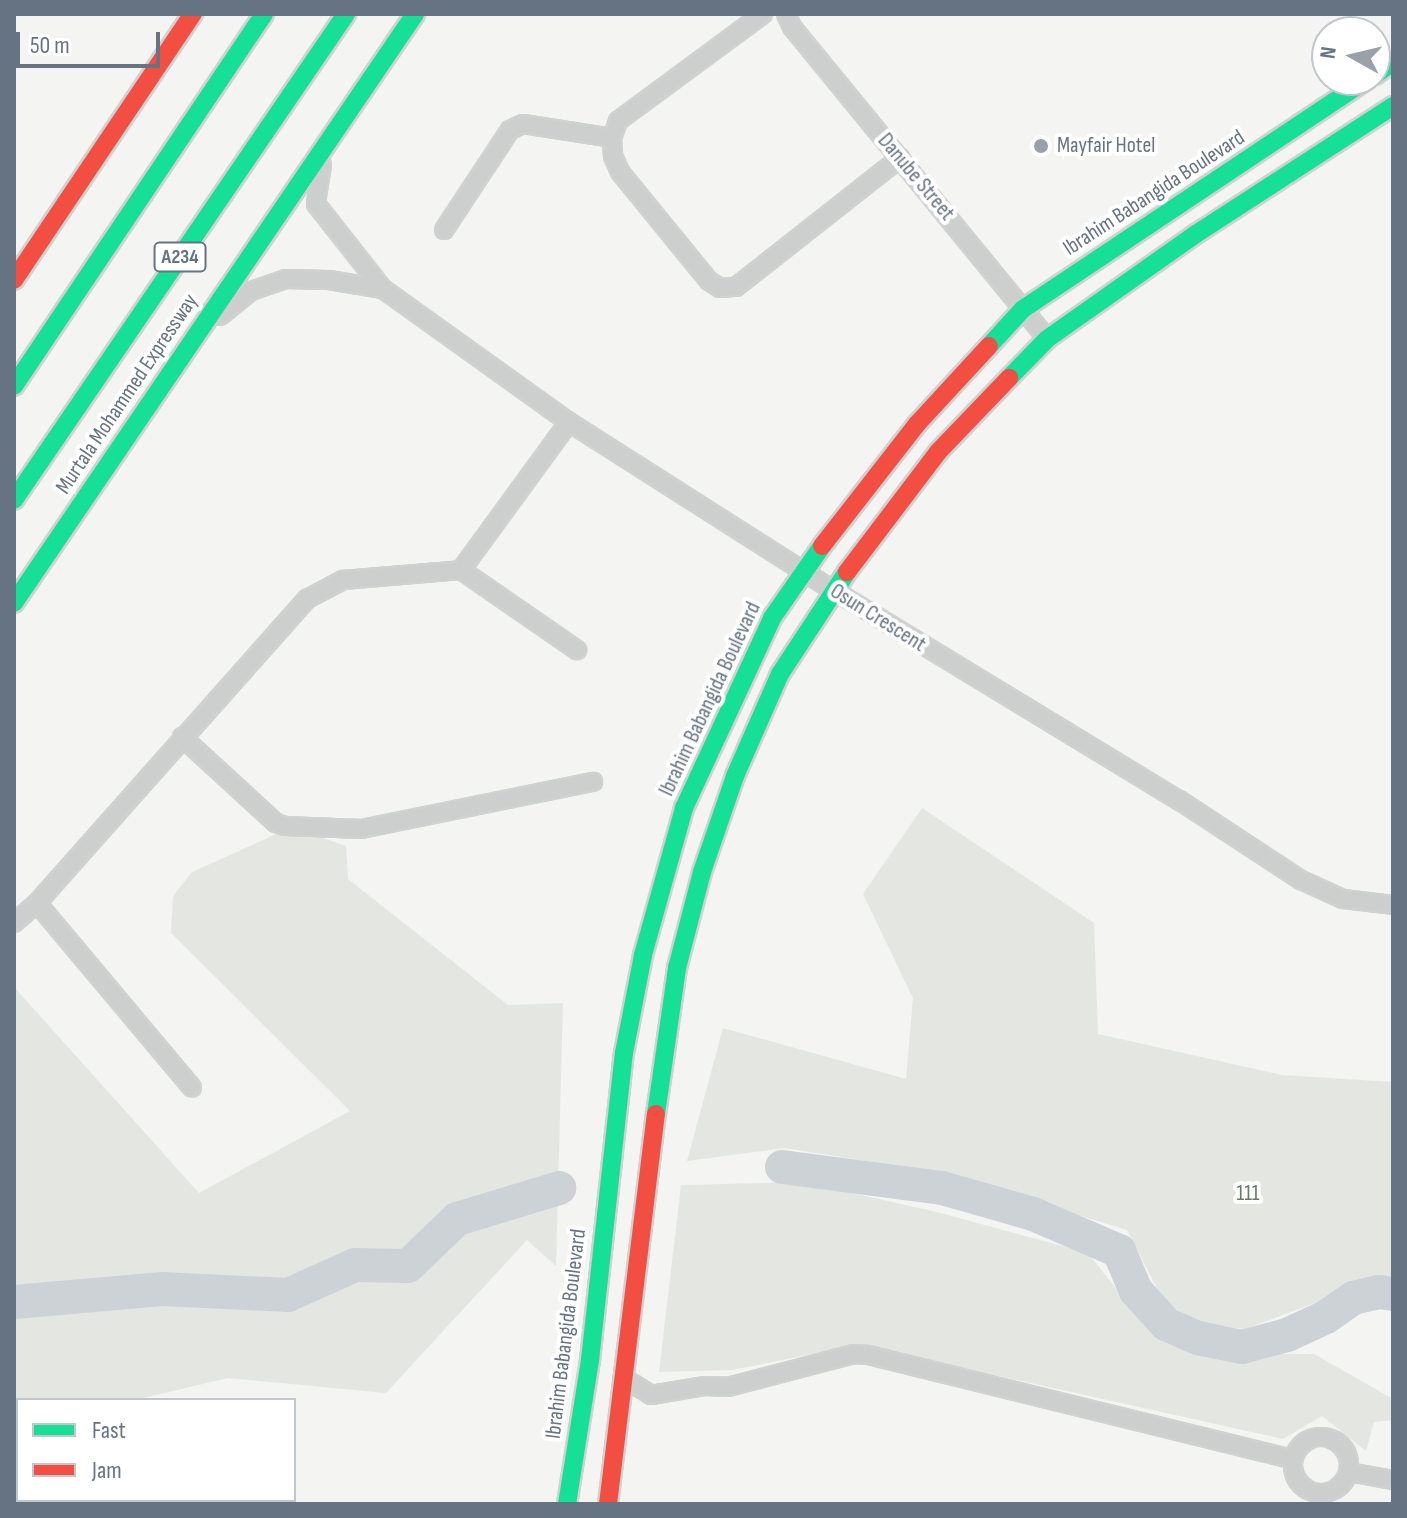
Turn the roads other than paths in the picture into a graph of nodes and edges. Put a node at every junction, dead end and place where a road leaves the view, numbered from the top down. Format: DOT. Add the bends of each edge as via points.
graph roads {
  1 [pos="193,14"];
  2 [pos="264,14"];
  3 [pos="346,14"];
  4 [pos="415,14"];
  5 [pos="763,14"];
  6 [pos="786,14"];
  7 [pos="1343,96"];
  8 [pos="1393,106"];
  9 [pos="337,127"];
  10 [pos="612,138"];
  11 [pos="900,158"];
  12 [pos="444,230"];
  13 [pos="14,280"];
  14 [pos="383,289"];
  15 [pos="1023,309"];
  16 [pos="195,337"];
  17 [pos="1047,339"];
  18 [pos="14,386"];
  19 [pos="569,422"];
  20 [pos="14,500"];
  21 [pos="461,570"];
  22 [pos="802,571"];
  23 [pos="833,590"];
  24 [pos="14,603"];
  25 [pos="577,650"];
  26 [pos="182,737"];
  27 [pos="593,782"];
  28 [pos="37,903"];
  29 [pos="1393,905"];
  30 [pos="14,923"];
  31 [pos="192,1088"];
  32 [pos="624,1378"];
  33 [pos="1293,1459"];
  34 [pos="1349,1472"];
  35 [pos="1393,1480"];
  36 [pos="567,1504"];
  37 [pos="608,1504"];
  1 -- 13 [label="main road"];
  2 -- 18 [label="main road"];
  3 -- 20 [label="main road, Murtala Mohammed Expressway / A234"];
  4 -- 9 [label="main road, Murtala Mohammed Expressway"];
  5 -- 10 [label="street" via="618,121"];
  6 -- 11 [label="street, Danube Street"];
  7 -- 15 [label="main road, Ibrahim Babangida Boulevard"];
  8 -- 17 [label="main road"];
  9 -- 14 [label="street" via="322,166 316,204"];
  9 -- 16 [label="main road, Murtala Mohammed Expressway"];
  10 -- 11 [label="street" via="620,172 720,288 736,287"];
  10 -- 12 [label="street" via="523,124 510,130"];
  11 -- 15 [label="street, Danube Street"];
  14 -- 16 [label="street" via="286,279 251,291"];
  14 -- 19 [label="street, Osun Crescent"];
  15 -- 17 [label="street, Danube Street"];
  15 -- 22 [label="main road, Ibrahim Babangida Boulevard" via="917,424"];
  16 -- 24 [label="main road, Murtala Mohammed Expressway"];
  17 -- 23 [label="main road" via="938,452"];
  19 -- 21 [label="street"];
  19 -- 22 [label="street, Osun Crescent"];
  21 -- 25 [label="street"];
  21 -- 26 [label="street" via="343,580 307,599"];
  22 -- 23 [label="street, Osun Crescent"];
  22 -- 36 [label="main road, Ibrahim Babangida Boulevard" via="749,663 684,808 643,955 624,1053 590,1360"];
  23 -- 29 [label="street, Osun Crescent" via="1301,880 1343,899"];
  23 -- 32 [label="main road" via="780,674 735,776 702,872 677,968 664,1047"];
  26 -- 27 [label="street" via="285,826 361,829"];
  26 -- 28 [label="street"];
  28 -- 30 [label="street"];
  28 -- 31 [label="street"];
  32 -- 33 [label="street" via="651,1395 728,1387 854,1354 868,1355"];
  32 -- 37 [label="main road"];
  33 -- 34 [label="street" via="1296,1478 1310,1491 1338,1488"];
  33 -- 34 [label="street" via="1302,1444 1327,1437 1347,1454"];
  34 -- 35 [label="street"];
}
